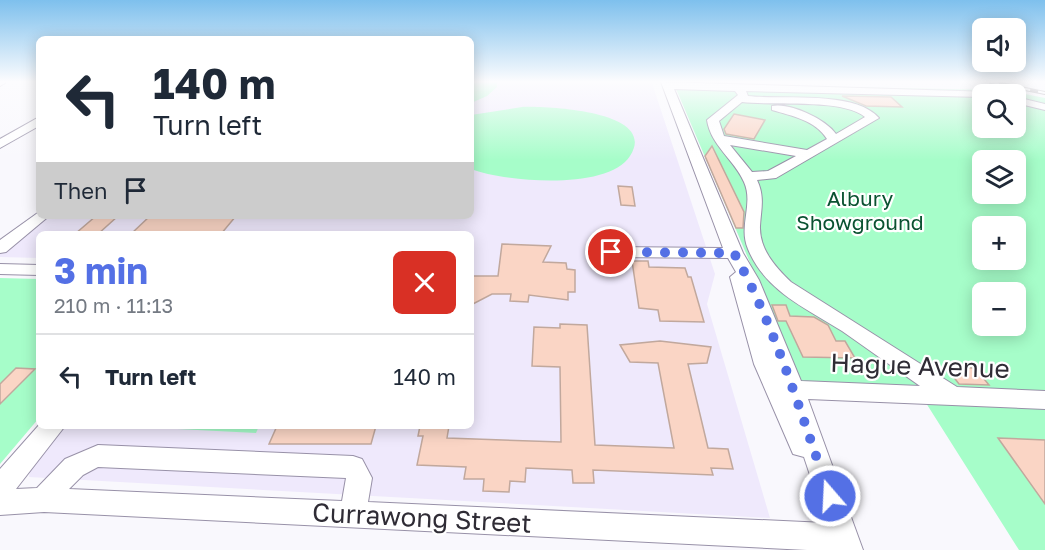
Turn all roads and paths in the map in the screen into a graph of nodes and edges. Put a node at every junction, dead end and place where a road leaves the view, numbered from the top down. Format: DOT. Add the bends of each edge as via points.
graph roads {
  1 [pos="676,108"];
  2 [pos="729,108"];
  3 [pos="778,108"];
  4 [pos="855,108"];
  5 [pos="36,124"];
  6 [pos="720,139"];
  7 [pos="833,140"];
  8 [pos="0,144"];
  9 [pos="810,154"];
  10 [pos="748,176"];
  11 [pos="38,219"];
  12 [pos="0,248"];
  13 [pos="611,252"];
  14 [pos="734,253"];
  15 [pos="0,269"];
  16 [pos="36,270"];
  17 [pos="784,389"];
  18 [pos="951,395"];
  19 [pos="1045,400"];
  20 [pos="50,429"];
  21 [pos="0,488"];
  22 [pos="45,500"];
  23 [pos="0,502"];
  24 [pos="350,515"];
  25 [pos="847,544"];
  1 -- 14 [label="street"];
  2 -- 6 [label="street" via="712,120"];
  3 -- 7 [label="street" via="815,121 826,128"];
  4 -- 7 [label="street" via="873,118"];
  5 -- 8 [label="street"];
  6 -- 9 [label="street"];
  6 -- 10 [label="street"];
  7 -- 9 [label="street"];
  9 -- 10 [label="street" via="771,175"];
  10 -- 18 [label="street" via="758,203 751,226 754,243 767,268 780,282"];
  11 -- 12 [label="street"];
  13 -- 14 [label="street"];
  14 -- 17 [label="street" via="744,303"];
  15 -- 16 [label="street"];
  17 -- 18 [label="street, Hague Avenue"];
  17 -- 25 [label="street"];
  18 -- 19 [label="street, Hague Avenue"];
  20 -- 21 [label="street"];
  22 -- 23 [label="street, Currawong Street"];
  22 -- 24 [label="street, Currawong Street"];
  22 -- 24 [label="street" via="72,466 98,456 353,467 361,481"];
  24 -- 25 [label="street, Currawong Street"];
}
